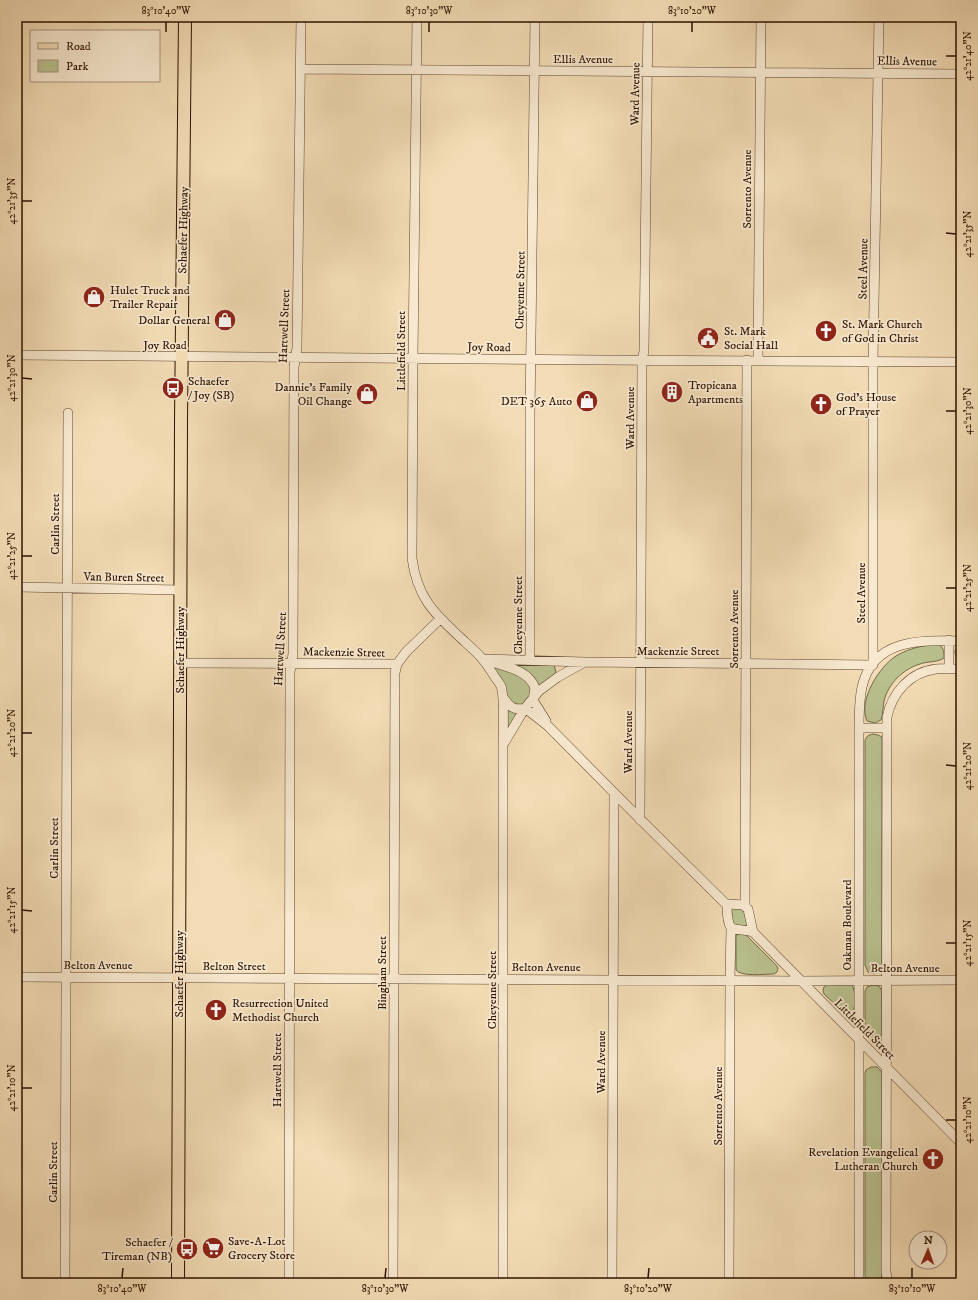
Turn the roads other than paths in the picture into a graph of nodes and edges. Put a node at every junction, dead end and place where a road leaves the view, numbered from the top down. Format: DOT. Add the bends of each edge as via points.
graph roads {
  1 [pos="185,17"];
  2 [pos="301,17"];
  3 [pos="417,17"];
  4 [pos="535,17"];
  5 [pos="648,17"];
  6 [pos="761,17"];
  7 [pos="879,17"];
  8 [pos="300,69"];
  9 [pos="416,70"];
  10 [pos="535,70"];
  11 [pos="648,71"];
  12 [pos="760,72"];
  13 [pos="878,72"];
  14 [pos="961,74"];
  15 [pos="17,355"];
  16 [pos="181,357"];
  17 [pos="295,357"];
  18 [pos="413,358"];
  19 [pos="531,360"];
  20 [pos="642,360"];
  21 [pos="747,360"];
  22 [pos="758,360"];
  23 [pos="873,361"];
  24 [pos="961,362"];
  25 [pos="68,413"];
  26 [pos="17,588"];
  27 [pos="67,588"];
  28 [pos="180,590"];
  29 [pos="440,619"];
  30 [pos="949,640"];
  31 [pos="961,640"];
  32 [pos="484,659"];
  33 [pos="530,660"];
  34 [pos="585,662"];
  35 [pos="180,663"];
  36 [pos="291,663"];
  37 [pos="640,663"];
  38 [pos="397,664"];
  39 [pos="746,664"];
  40 [pos="873,665"];
  41 [pos="949,669"];
  42 [pos="961,669"];
  43 [pos="503,697"];
  44 [pos="533,700"];
  45 [pos="525,708"];
  46 [pos="548,726"];
  47 [pos="859,728"];
  48 [pos="887,728"];
  49 [pos="504,745"];
  50 [pos="614,793"];
  51 [pos="640,820"];
  52 [pos="746,902"];
  53 [pos="728,906"];
  54 [pos="731,928"];
  55 [pos="753,932"];
  56 [pos="17,977"];
  57 [pos="66,977"];
  58 [pos="179,978"];
  59 [pos="289,978"];
  60 [pos="394,979"];
  61 [pos="504,979"];
  62 [pos="613,980"];
  63 [pos="730,980"];
  64 [pos="859,980"];
  65 [pos="887,980"];
  66 [pos="961,980"];
  67 [pos="800,981"];
  68 [pos="859,1040"];
  69 [pos="887,1068"];
  70 [pos="961,1143"];
  71 [pos="65,1283"];
  72 [pos="178,1283"];
  73 [pos="289,1283"];
  74 [pos="393,1283"];
  75 [pos="503,1283"];
  76 [pos="612,1283"];
  77 [pos="729,1283"];
  78 [pos="859,1283"];
  79 [pos="888,1283"];
  1 -- 16 [label="main road, Schaefer Highway"];
  2 -- 8 [label="street, Hartwell Street"];
  3 -- 9 [label="street, Littlefield Street"];
  4 -- 10 [label="street, Cheyenne Street"];
  5 -- 11 [label="street, Ward Avenue"];
  6 -- 12 [label="street, Sorrento Avenue"];
  7 -- 13 [label="street, Steel Avenue"];
  8 -- 9 [label="street, Ellis Avenue"];
  8 -- 17 [label="street, Hartwell Street"];
  9 -- 10 [label="street, Ellis Avenue"];
  9 -- 18 [label="street, Littlefield Street"];
  10 -- 11 [label="street, Ellis Avenue"];
  10 -- 19 [label="street, Cheyenne Street"];
  11 -- 12 [label="street, Ellis Avenue"];
  11 -- 20 [label="street, Ward Avenue"];
  12 -- 13 [label="street, Ellis Avenue"];
  12 -- 22 [label="street, Sorrento Avenue"];
  13 -- 14 [label="street, Ellis Avenue"];
  13 -- 23 [label="street, Steel Avenue"];
  15 -- 16 [label="street, Joy Road"];
  16 -- 17 [label="street, Joy Road"];
  16 -- 28 [label="main road, Schaefer Highway"];
  17 -- 18 [label="street, Joy Road"];
  17 -- 36 [label="street, Hartwell Street"];
  18 -- 19 [label="street, Joy Road"];
  18 -- 29 [label="street, Littlefield Street" via="412,558 421,593"];
  19 -- 20 [label="street, Joy Road"];
  19 -- 33 [label="street, Cheyenne Street"];
  20 -- 21 [label="street, Joy Road"];
  20 -- 37 [label="street, Ward Avenue"];
  21 -- 22 [label="street, Joy Road"];
  21 -- 39 [label="street, Sorrento Avenue"];
  22 -- 23 [label="street, Joy Road"];
  23 -- 24 [label="street, Joy Road"];
  23 -- 40 [label="street, Steel Avenue"];
  25 -- 27 [label="street, Carlin Street"];
  26 -- 27 [label="street, Van Buren Street"];
  27 -- 28 [label="street, Van Buren Street"];
  27 -- 57 [label="street, Carlin Street"];
  28 -- 35 [label="main road, Schaefer Highway"];
  29 -- 32 [label="street, Littlefield Street"];
  29 -- 38 [label="street, Mackenzie Street"];
  30 -- 31 [label="street, Oakman Boulevard"];
  30 -- 40 [label="street, Oakman Boulevard" via="923,640 902,644 886,652"];
  30 -- 41 [label="street"];
  32 -- 33 [label="street, Mackenzie Street"];
  32 -- 43 [label="street, Littlefield Street" via="501,687"];
  32 -- 44 [label="street, Littlefield Street" via="514,669 529,678 535,688"];
  33 -- 34 [label="street, Mackenzie Street"];
  34 -- 37 [label="street, Mackenzie Street"];
  34 -- 44 [label="street" via="547,684"];
  35 -- 36 [label="street, Mackenzie Street"];
  35 -- 58 [label="main road, Schaefer Highway"];
  36 -- 38 [label="street, Mackenzie Street"];
  36 -- 59 [label="street, Hartwell Street"];
  37 -- 39 [label="street, Mackenzie Street"];
  37 -- 51 [label="street, Ward Avenue"];
  38 -- 60 [label="street, Bingham Street"];
  39 -- 40 [label="street, Mackenzie Street"];
  39 -- 52 [label="street, Sorrento Avenue"];
  40 -- 47 [label="street, Oakman Boulevard" via="866,675 862,688"];
  41 -- 42 [label="street"];
  41 -- 48 [label="street" via="926,671 905,683 890,704"];
  43 -- 45 [label="street, Littlefield Street" via="510,707"];
  43 -- 49 [label="street, Cheyenne Street"];
  44 -- 45 [label="street"];
  44 -- 46 [label="street, Littlefield Street"];
  45 -- 46 [label="street, Littlefield Street"];
  45 -- 49 [label="street"];
  46 -- 50 [label="street, Littlefield Street"];
  47 -- 48 [label="street"];
  47 -- 64 [label="street, Oakman Boulevard"];
  48 -- 65 [label="street"];
  49 -- 61 [label="street, Cheyenne Street"];
  50 -- 51 [label="street, Littlefield Street"];
  50 -- 62 [label="street, Ward Avenue"];
  51 -- 53 [label="street, Littlefield Street"];
  52 -- 53 [label="street"];
  52 -- 55 [label="street, Sorrento Avenue"];
  53 -- 54 [label="street, Sorrento Avenue"];
  54 -- 55 [label="street"];
  54 -- 63 [label="street, Sorrento Avenue"];
  55 -- 67 [label="street, Littlefield Street"];
  56 -- 57 [label="street, Belton Avenue"];
  57 -- 58 [label="street, Belton Avenue"];
  57 -- 71 [label="street, Carlin Street"];
  58 -- 59 [label="street, Belton Street"];
  58 -- 72 [label="main road, Schaefer Highway"];
  59 -- 60 [label="street, Belton Avenue"];
  59 -- 73 [label="street, Hartwell Street"];
  60 -- 61 [label="street, Belton Avenue"];
  60 -- 74 [label="street, Bingham Street"];
  61 -- 62 [label="street, Belton Avenue"];
  61 -- 75 [label="street, Cheyenne Street"];
  62 -- 63 [label="street, Belton Avenue"];
  62 -- 76 [label="street, Ward Avenue"];
  63 -- 67 [label="street"];
  63 -- 77 [label="street, Sorrento Avenue"];
  64 -- 65 [label="street, Belton Avenue"];
  64 -- 67 [label="street, Belton Avenue"];
  64 -- 68 [label="street, Oakman Boulevard"];
  65 -- 66 [label="street, Belton Avenue"];
  65 -- 69 [label="street"];
  67 -- 68 [label="street, Littlefield Street"];
  68 -- 69 [label="street, Littlefield Street"];
  68 -- 78 [label="street, Oakman Boulevard"];
  69 -- 70 [label="street, Littlefield Street"];
  69 -- 79 [label="street"];
}
